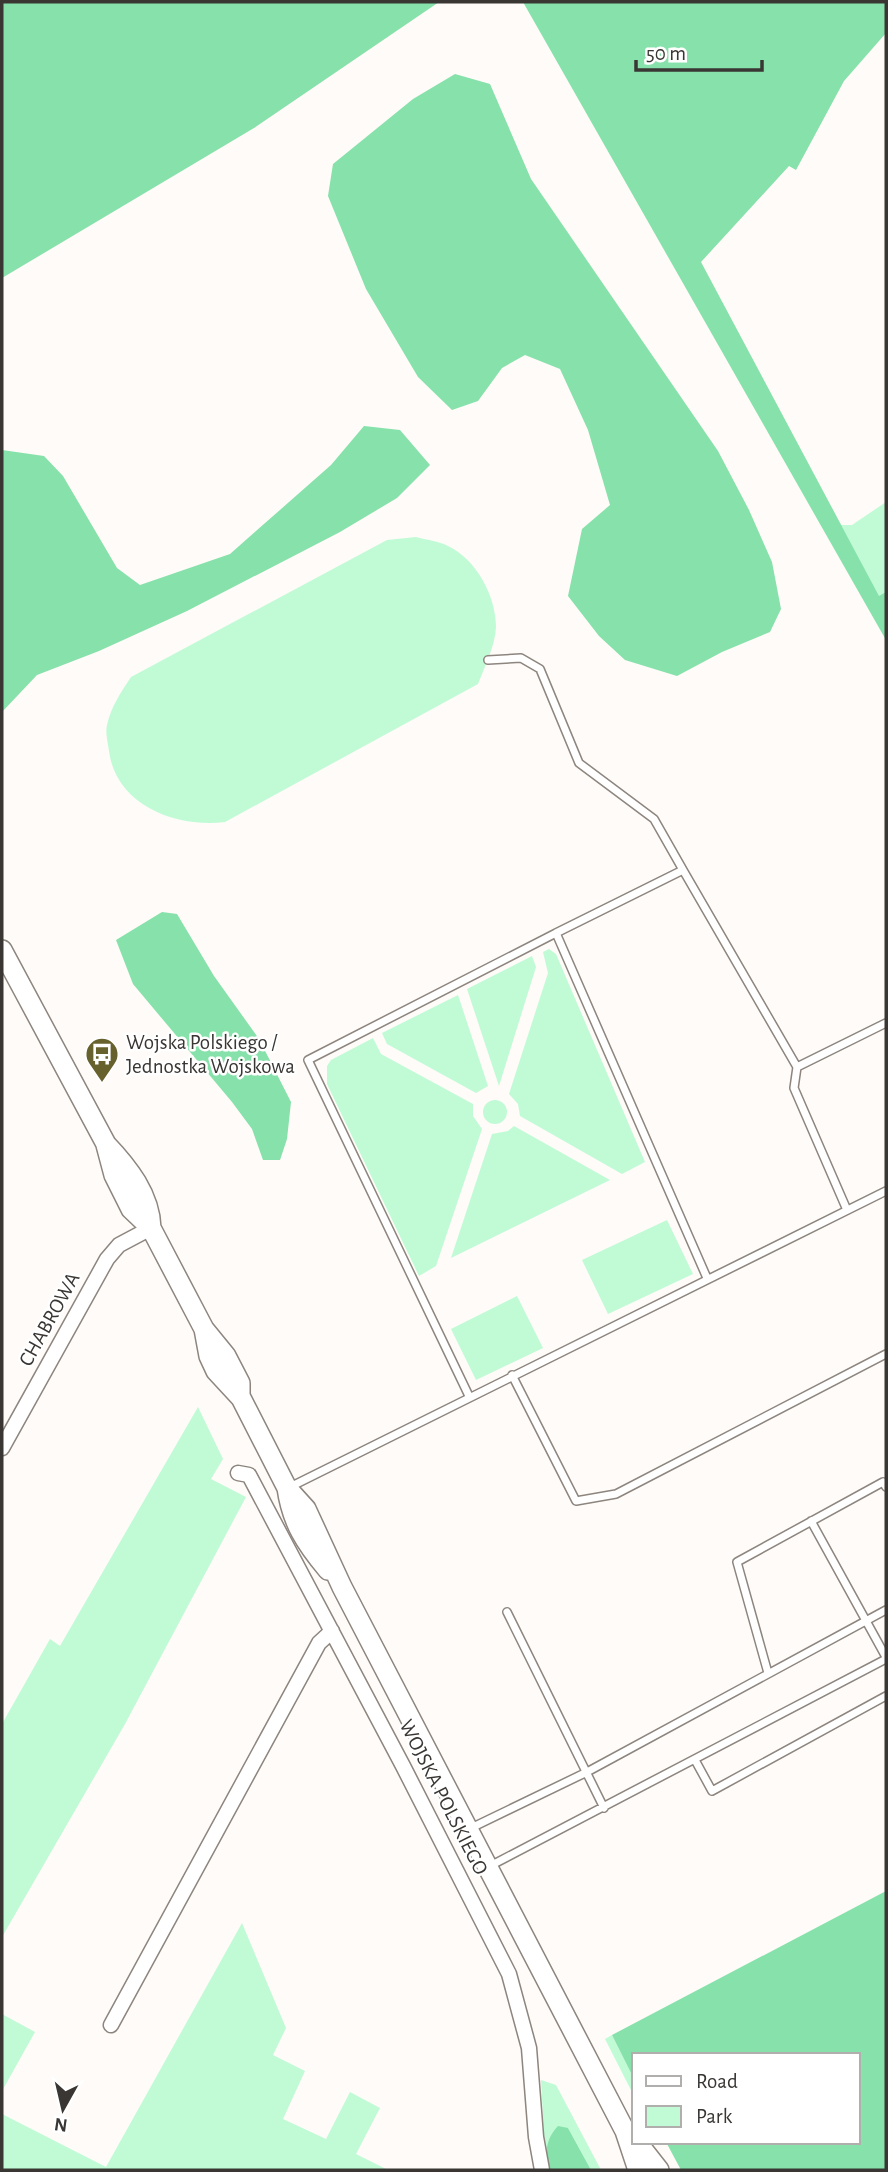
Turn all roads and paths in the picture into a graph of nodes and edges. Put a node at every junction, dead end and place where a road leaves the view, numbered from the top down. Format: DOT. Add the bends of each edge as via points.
graph roads {
  1 [pos="488,660"];
  2 [pos="683,870"];
  3 [pos="556,933"];
  4 [pos="2,950"];
  5 [pos="886,1023"];
  6 [pos="797,1067"];
  7 [pos="886,1191"];
  8 [pos="847,1210"];
  9 [pos="151,1228"];
  10 [pos="708,1279"];
  11 [pos="886,1354"];
  12 [pos="512,1375"];
  13 [pos="469,1396"];
  14 [pos="2,1448"];
  15 [pos="238,1473"];
  16 [pos="886,1487"];
  17 [pos="287,1488"];
  18 [pos="811,1521"];
  19 [pos="886,1610"];
  20 [pos="507,1612"];
  21 [pos="867,1620"];
  22 [pos="332,1631"];
  23 [pos="886,1658"];
  24 [pos="768,1673"];
  25 [pos="886,1696"];
  26 [pos="695,1760"];
  27 [pos="587,1772"];
  28 [pos="604,1808"];
  29 [pos="468,1829"];
  30 [pos="488,1867"];
  31 [pos="110,2025"];
  32 [pos="632,2138"];
  33 [pos="633,2144"];
  34 [pos="637,2144"];
  35 [pos="542,2170"];
  36 [pos="638,2170"];
  37 [pos="659,2170"];
  1 -- 2 [label="lane" via="521,658 540,669 579,763 654,819"];
  2 -- 3 [label="lane"];
  2 -- 6 [label="lane"];
  3 -- 10 [label="lane"];
  3 -- 13 [label="lane" via="307,1060"];
  4 -- 9 [label="main road, WOJSKA POLSKIEGO" via="106,1144 134,1178 149,1208"];
  5 -- 6 [label="lane"];
  6 -- 8 [label="lane" via="794,1088"];
  7 -- 8 [label="lane"];
  8 -- 10 [label="lane"];
  9 -- 14 [label="street, CHABROWA" via="112,1251"];
  9 -- 17 [label="main road, WOJSKA POLSKIEGO" via="204,1329 226,1356 240,1383 241,1398"];
  10 -- 12 [label="lane"];
  11 -- 12 [label="lane" via="616,1494 576,1501"];
  12 -- 13 [label="lane"];
  13 -- 17 [label="lane"];
  15 -- 22 [label="street, WOJSKA POLSKIEGO" via="249,1475"];
  16 -- 18 [label="lane" via="883,1482"];
  17 -- 29 [label="main road, WOJSKA POLSKIEGO" via="306,1509"];
  18 -- 21 [label="lane"];
  18 -- 24 [label="lane" via="737,1562"];
  19 -- 21 [label="lane"];
  20 -- 27 [label="lane"];
  21 -- 23 [label="lane"];
  21 -- 24 [label="lane"];
  22 -- 31 [label="street" via="319,1643"];
  22 -- 35 [label="street, WOJSKA POLSKIEGO" via="509,1974 529,2048"];
  23 -- 26 [label="lane"];
  24 -- 27 [label="lane"];
  25 -- 26 [label="lane" via="712,1791"];
  26 -- 28 [label="lane"];
  27 -- 28 [label="lane"];
  27 -- 29 [label="lane"];
  28 -- 30 [label="lane"];
  29 -- 30 [label="main road, WOJSKA POLSKIEGO"];
  30 -- 32 [label="main road, WOJSKA POLSKIEGO"];
  33 -- 36 [label="main road, WOJSKA POLSKIEGO"];
  34 -- 37 [label="main road, WOJSKA POLSKIEGO"];
}
